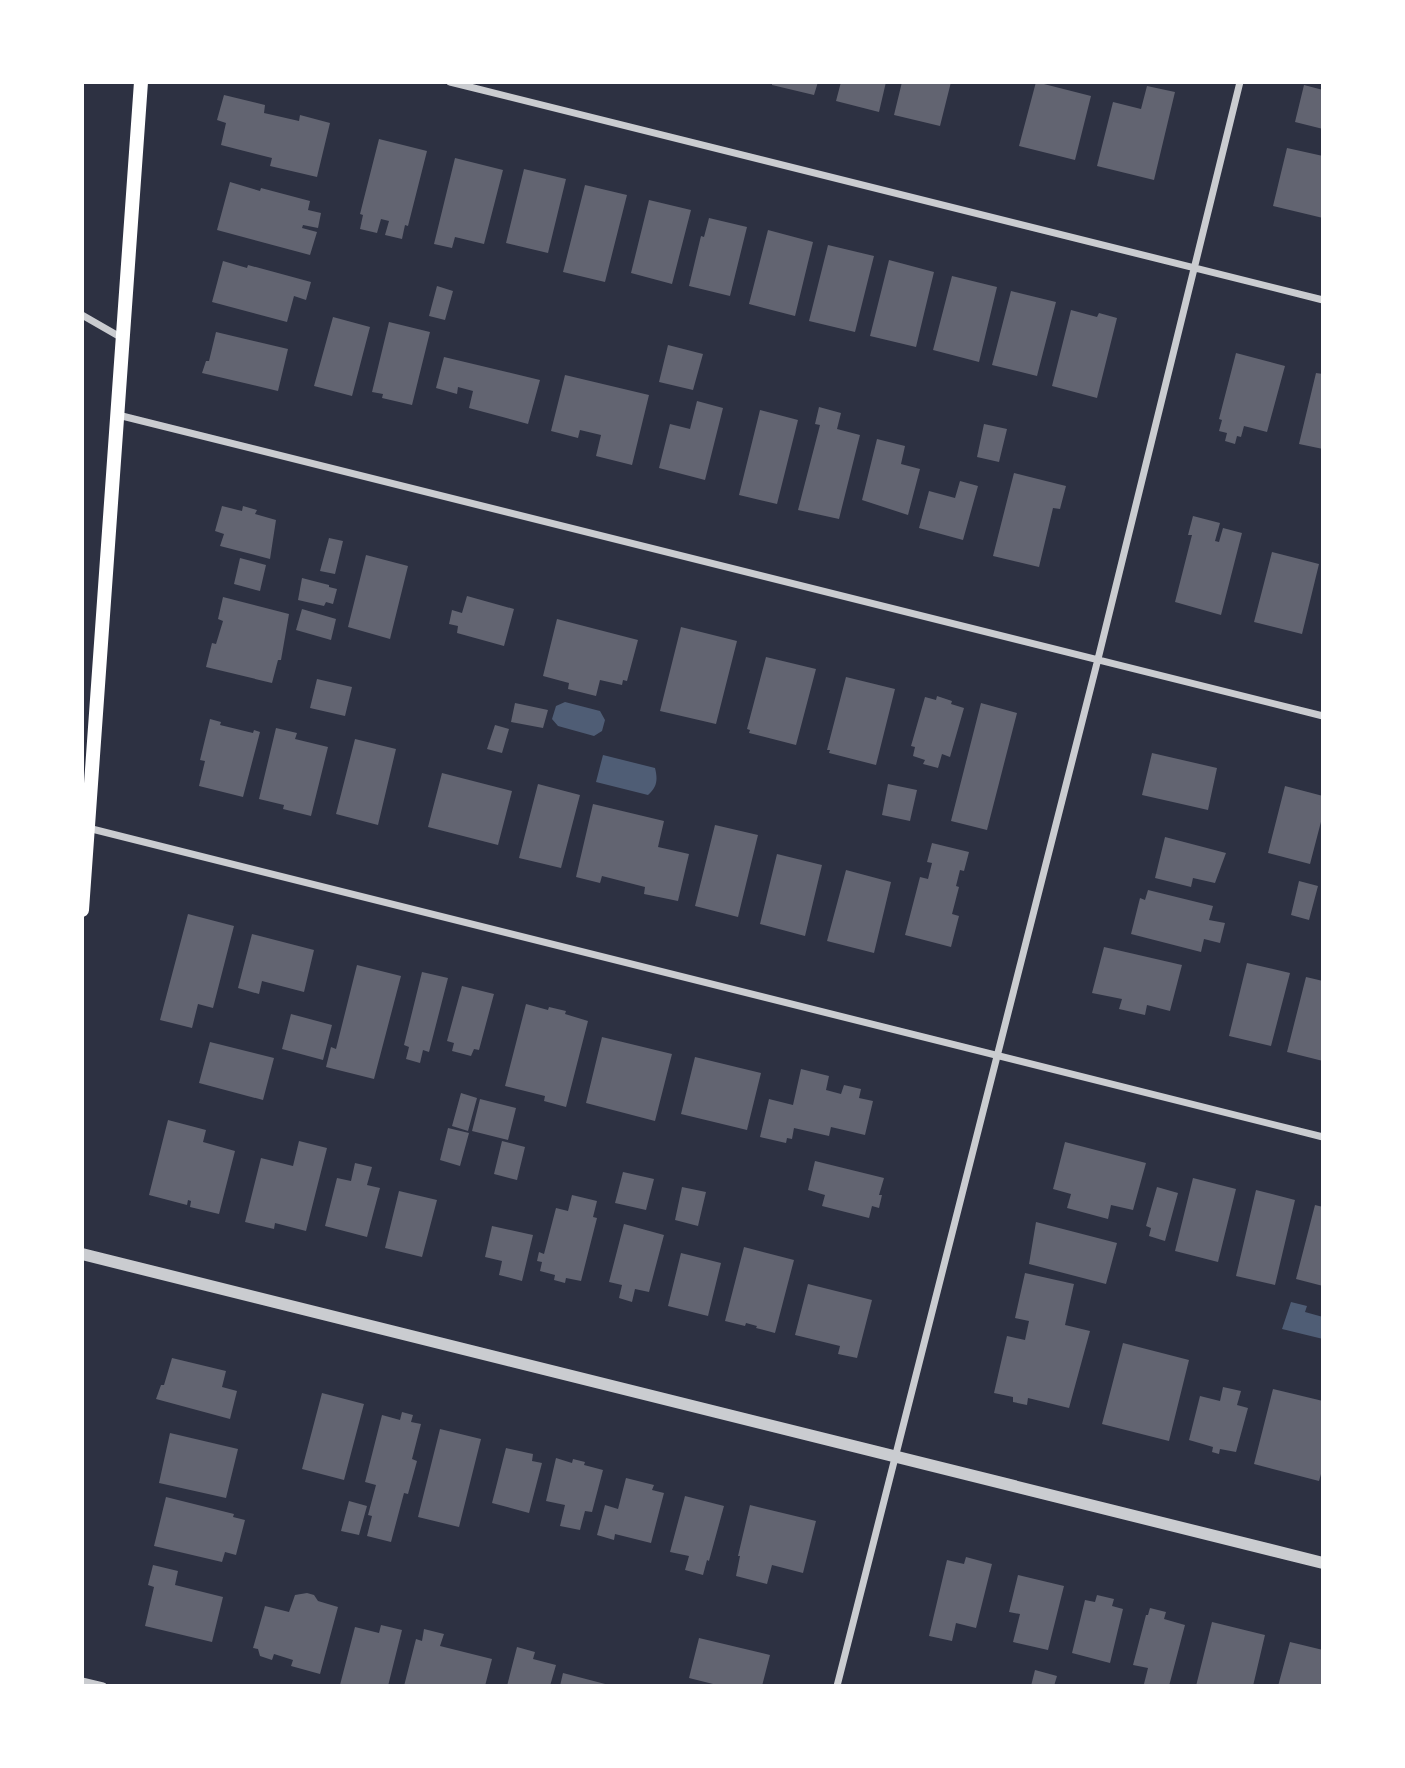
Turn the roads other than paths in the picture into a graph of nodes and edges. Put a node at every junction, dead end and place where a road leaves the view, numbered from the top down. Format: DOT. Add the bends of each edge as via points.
graph roads {
  1 [pos="141,82"];
  2 [pos="450,82"];
  3 [pos="1240,82"];
  4 [pos="1195,268"];
  5 [pos="1323,300"];
  6 [pos="82,315"];
  7 [pos="123,338"];
  8 [pos="117,415"];
  9 [pos="1098,659"];
  10 [pos="1323,716"];
  11 [pos="87,786"];
  12 [pos="88,828"];
  13 [pos="82,910"];
  14 [pos="997,1055"];
  15 [pos="1323,1137"];
  16 [pos="82,1254"];
  17 [pos="895,1456"];
  18 [pos="1323,1563"];
  19 [pos="82,1681"];
  20 [pos="103,1686"];
  21 [pos="837,1686"];
  1 -- 7 [label="main road"];
  2 -- 4 [label="street"];
  3 -- 4 [label="street"];
  4 -- 5 [label="street"];
  4 -- 9 [label="street"];
  6 -- 7 [label="street"];
  7 -- 8 [label="main road"];
  8 -- 9 [label="street"];
  8 -- 11 [label="main road"];
  9 -- 10 [label="street"];
  9 -- 14 [label="street"];
  11 -- 12 [label="main road"];
  12 -- 13 [label="main road"];
  12 -- 14 [label="street"];
  14 -- 15 [label="street"];
  14 -- 17 [label="street"];
  16 -- 17 [label="street"];
  17 -- 18 [label="street"];
  17 -- 21 [label="street"];
  19 -- 20 [label="street"];
}
